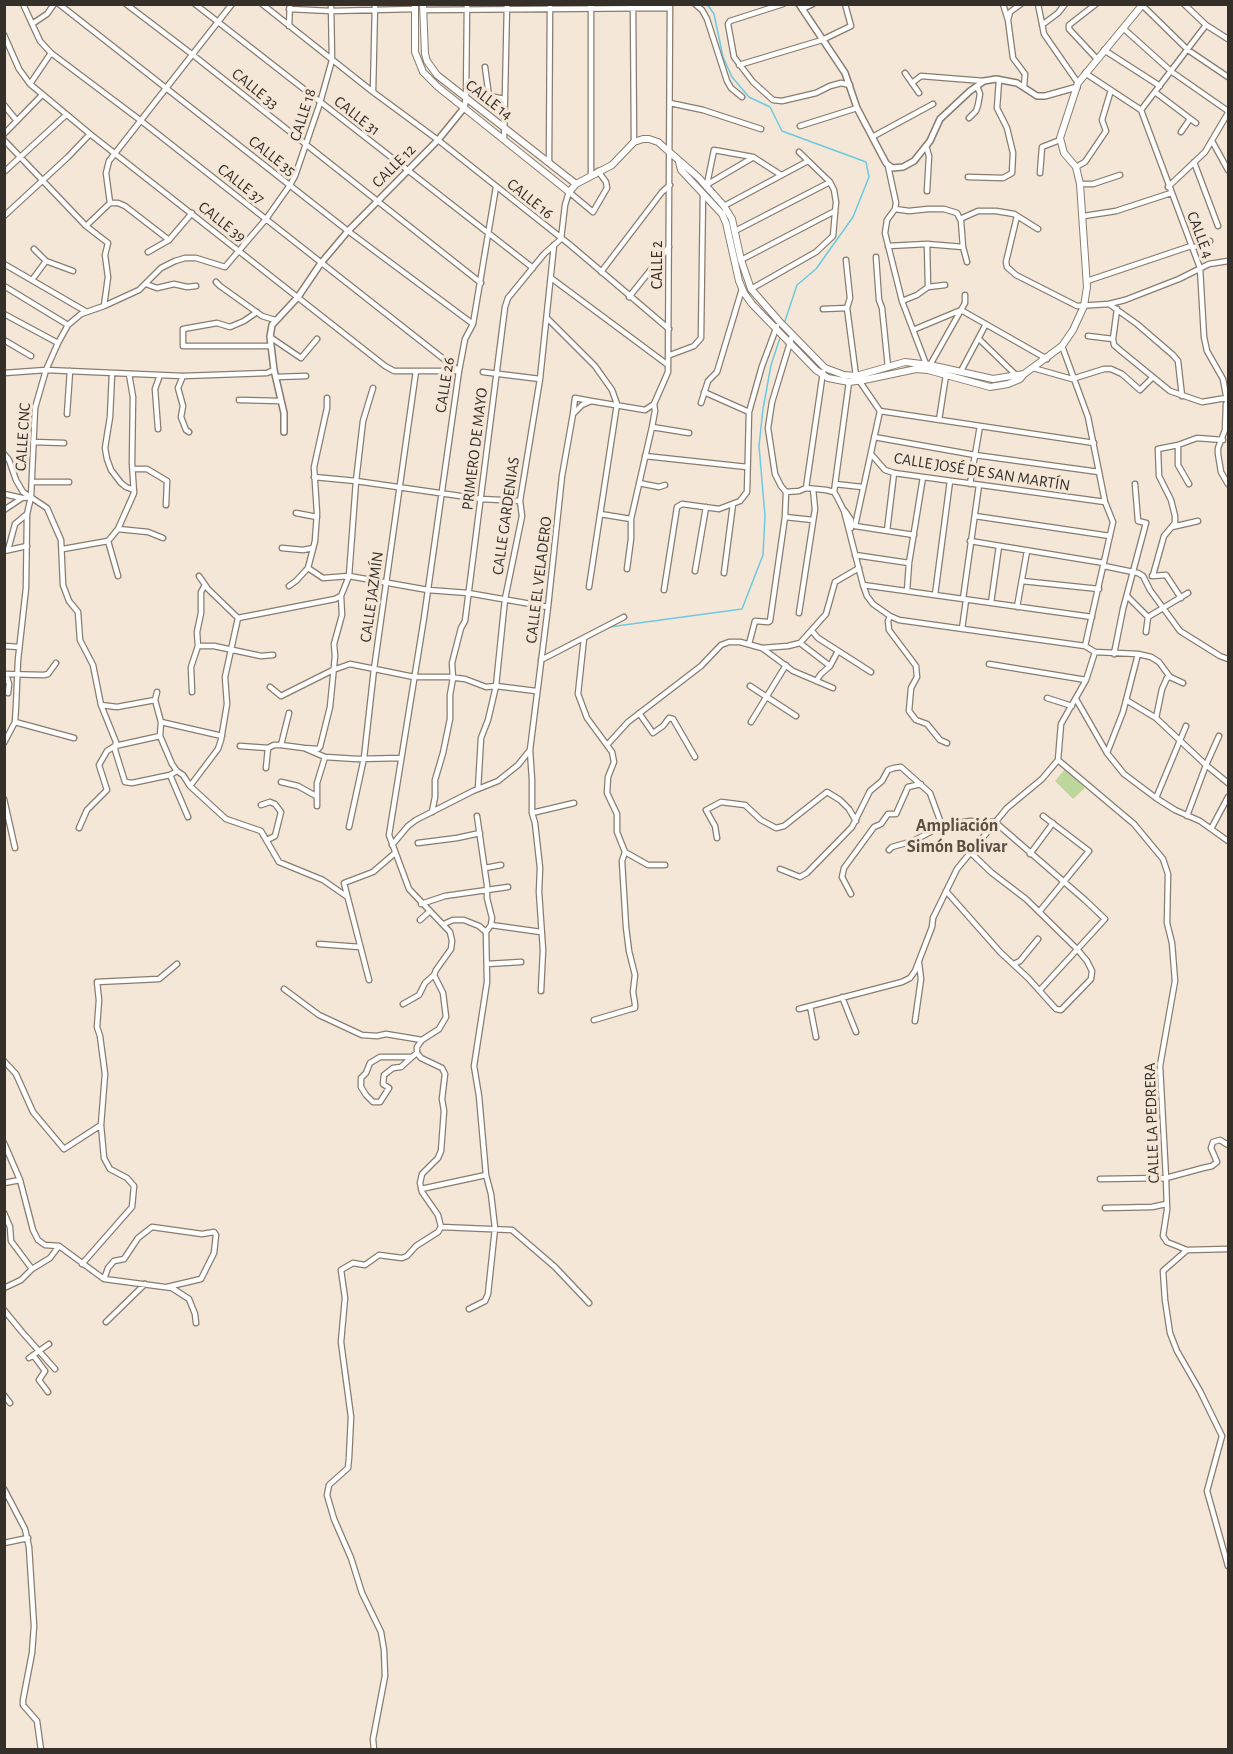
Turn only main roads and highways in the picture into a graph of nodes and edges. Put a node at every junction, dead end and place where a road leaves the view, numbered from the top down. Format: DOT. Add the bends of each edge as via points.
graph roads {
  1 [pos="1142,5"];
  2 [pos="415,7"];
  3 [pos="423,7"];
  4 [pos="679,162"];
  5 [pos="576,184"];
  6 [pos="777,324"];
  7 [pos="823,371"];
  8 [pos="1020,376"];
  9 [pos="857,378"];
  1 -- 8 [label="main road" via="1085,73 1060,140 1064,153 1076,167 1080,184 1087,281 1083,308 1062,346"];
  2 -- 5 [label="main road, CALLE 14" via="417,62 430,80 569,192"];
  3 -- 5 [label="main road, CALLE 14" via="427,62 437,75"];
  4 -- 5 [label="main road" via="657,142 634,142 612,165"];
  4 -- 6 [label="main road" via="706,184 732,219 751,289"];
  4 -- 6 [label="main road" via="681,170 716,206 726,223 742,290 752,304"];
  6 -- 7 [label="main road"];
  6 -- 7 [label="main road" via="789,343"];
  7 -- 9 [label="main road"];
  7 -- 9 [label="main road" via="828,378 849,382"];
  8 -- 9 [label="main road" via="993,379 905,362"];
  8 -- 9 [label="main road" via="1008,384 990,387 916,369"];
}
